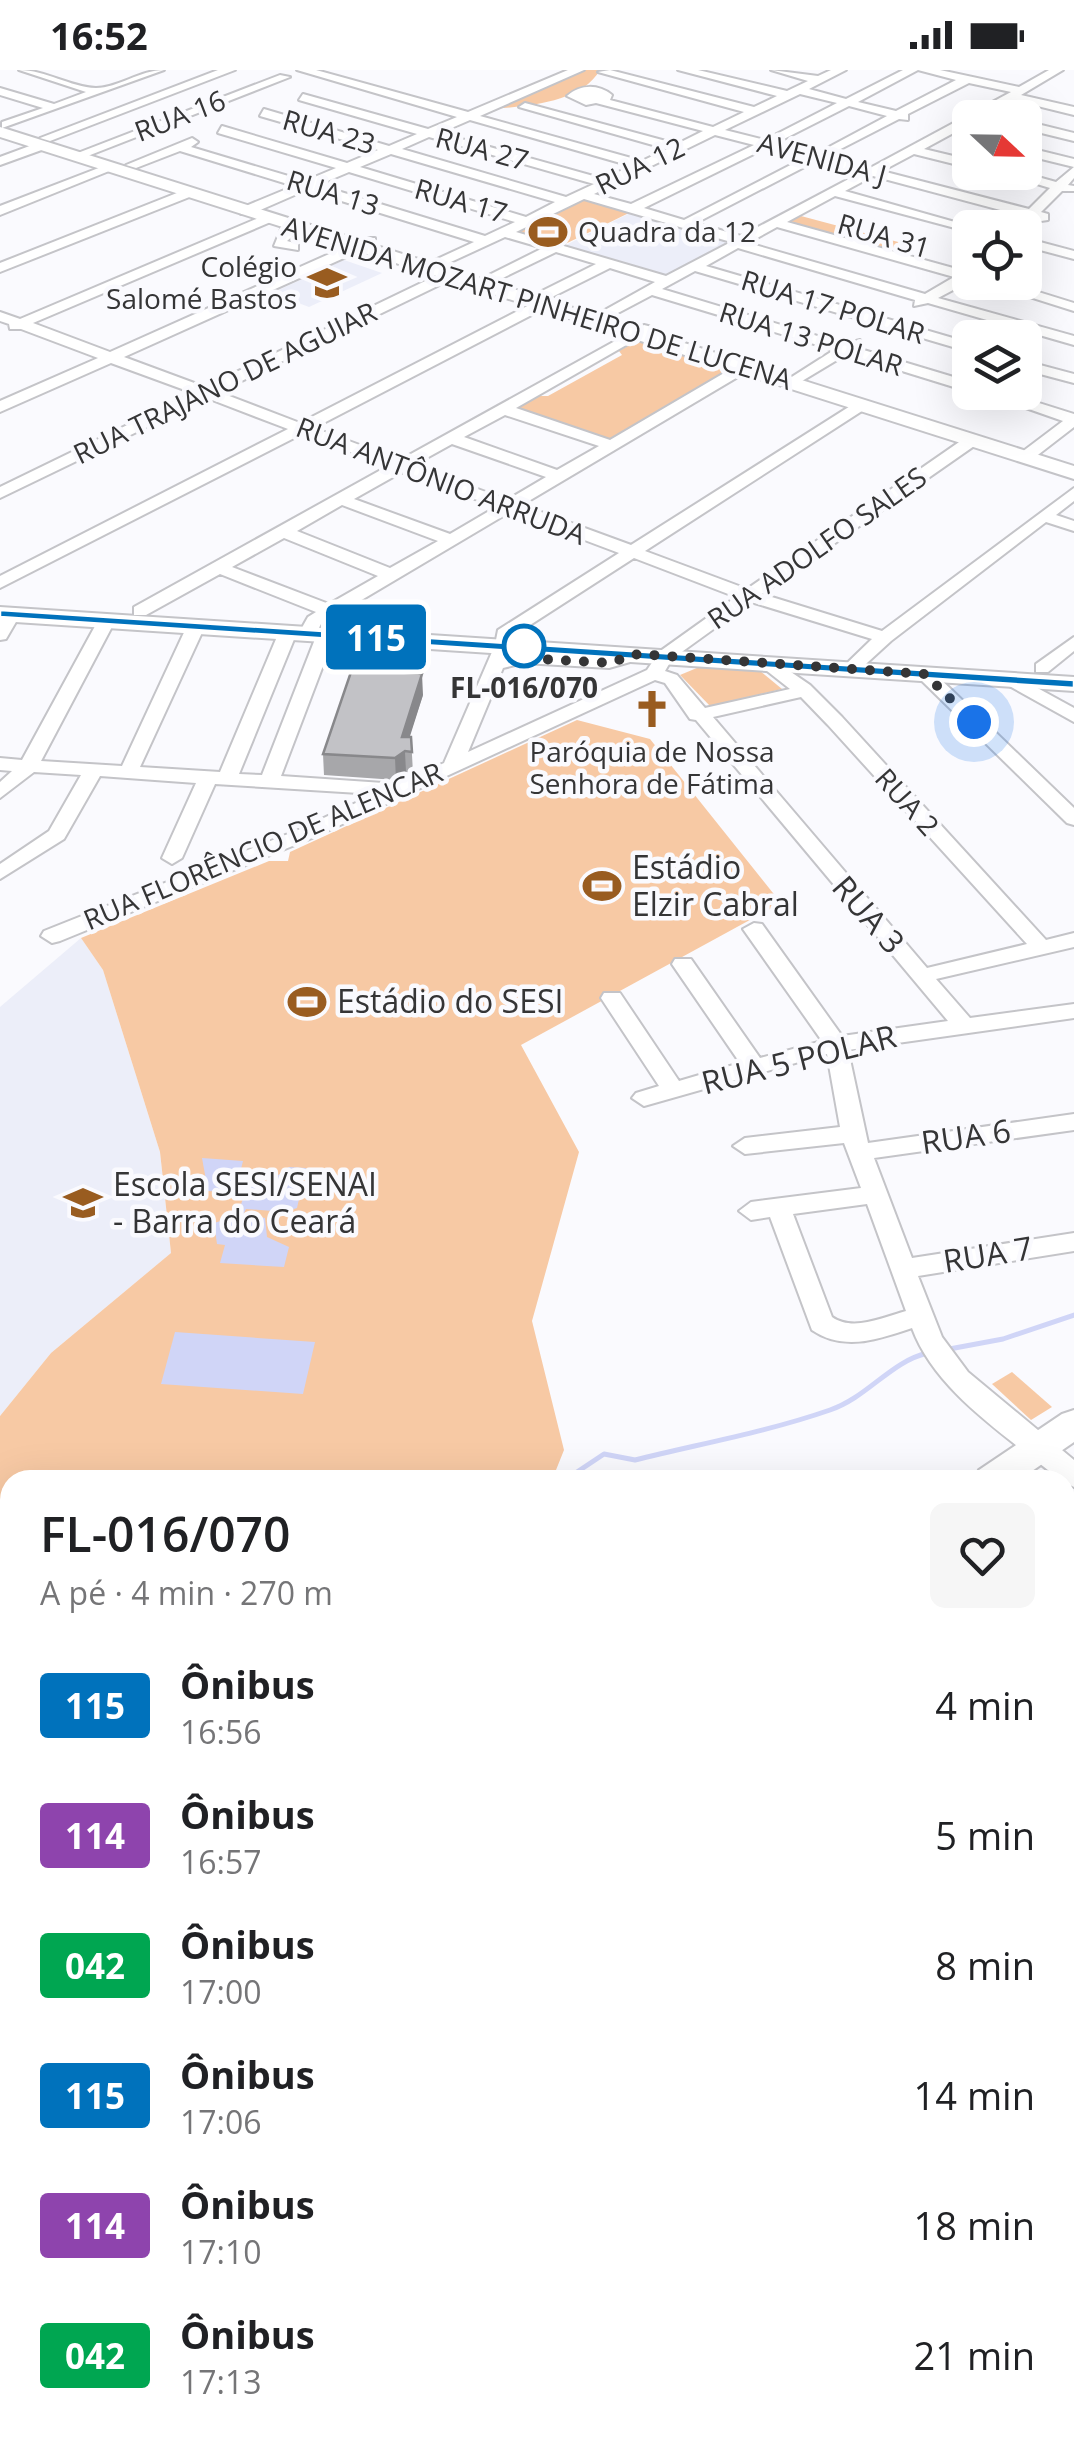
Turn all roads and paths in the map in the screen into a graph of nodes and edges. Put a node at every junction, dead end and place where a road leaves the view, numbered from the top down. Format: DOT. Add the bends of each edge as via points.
graph roads {
  1 [pos="24,70"];
  2 [pos="115,70"];
  3 [pos="158,70"];
  4 [pos="228,70"];
  5 [pos="259,70"];
  6 [pos="302,70"];
  7 [pos="578,70"];
  8 [pos="684,70"];
  9 [pos="777,70"];
  10 [pos="840,70"];
  11 [pos="912,70"];
  12 [pos="923,70"];
  13 [pos="952,70"];
  14 [pos="994,70"];
  15 [pos="1057,70"];
  16 [pos="605,71"];
  17 [pos="139,77"];
  18 [pos="284,77"];
  19 [pos="973,78"];
  20 [pos="819,80"];
  21 [pos="344,82"];
  22 [pos="327,88"];
  23 [pos="104,90"];
  24 [pos="0,91"];
  25 [pos="1016,92"];
  26 [pos="793,93"];
  27 [pos="600,97"];
  28 [pos="302,98"];
  29 [pos="150,100"];
  30 [pos="1003,100"];
  31 [pos="846,103"];
  32 [pos="54,107"];
  33 [pos="525,107"];
  34 [pos="755,111"];
  35 [pos="191,112"];
  36 [pos="1074,112"];
  37 [pos="264,113"];
  38 [pos="898,115"];
  39 [pos="468,117"];
  40 [pos="565,118"];
  41 [pos="916,120"];
  42 [pos="952,125"];
  43 [pos="2,126"];
  44 [pos="228,128"];
  45 [pos="945,128"];
  46 [pos="717,129"];
  47 [pos="1042,129"];
  48 [pos="952,131"];
  49 [pos="427,134"];
  50 [pos="1074,137"];
  51 [pos="45,141"];
  52 [pos="768,142"];
  53 [pos="180,147"];
  54 [pos="678,148"];
  55 [pos="390,150"];
  56 [pos="914,150"];
  57 [pos="82,153"];
  58 [pos="1042,155"];
  59 [pos="818,156"];
  60 [pos="952,160"];
  61 [pos="0,161"];
  62 [pos="1074,163"];
  63 [pos="642,165"];
  64 [pos="132,166"];
  65 [pos="113,168"];
  66 [pos="348,168"];
  67 [pos="875,170"];
  68 [pos="1074,171"];
  69 [pos="1042,181"];
  70 [pos="604,183"];
  71 [pos="307,185"];
  72 [pos="1067,186"];
  73 [pos="836,192"];
  74 [pos="188,193"];
  75 [pos="582,194"];
  76 [pos="568,202"];
  77 [pos="632,209"];
  78 [pos="1028,210"];
  79 [pos="0,211"];
  80 [pos="1042,211"];
  81 [pos="257,212"];
  82 [pos="798,212"];
  83 [pos="816,217"];
  84 [pos="527,221"];
  85 [pos="776,223"];
  86 [pos="952,223"];
  87 [pos="685,224"];
  88 [pos="296,227"];
  89 [pos="504,232"];
  90 [pos="486,240"];
  91 [pos="740,242"];
  92 [pos="365,243"];
  93 [pos="909,243"];
  94 [pos="555,247"];
  95 [pos="1042,247"];
  96 [pos="293,248"];
  97 [pos="890,254"];
  98 [pos="1074,255"];
  99 [pos="609,263"];
  100 [pos="695,266"];
  101 [pos="0,268"];
  102 [pos="445,269"];
  103 [pos="952,271"];
  104 [pos="668,281"];
  105 [pos="487,282"];
  106 [pos="952,284"];
  107 [pos="651,290"];
  108 [pos="1042,297"];
  109 [pos="926,299"];
  110 [pos="544,300"];
  111 [pos="1074,306"];
  112 [pos="0,316"];
  113 [pos="600,318"];
  114 [pos="886,323"];
  115 [pos="21,324"];
  116 [pos="643,331"];
  117 [pos="0,333"];
  118 [pos="1074,341"];
  119 [pos="952,343"];
  120 [pos="845,349"];
  121 [pos="111,357"];
  122 [pos="748,365"];
  123 [pos="1042,370"];
  124 [pos="798,380"];
  125 [pos="1074,380"];
  126 [pos="952,382"];
  127 [pos="206,392"];
  128 [pos="853,403"];
  129 [pos="0,408"];
  130 [pos="504,409"];
  131 [pos="1042,410"];
  132 [pos="1074,420"];
  133 [pos="300,428"];
  134 [pos="451,438"];
  135 [pos="971,440"];
  136 [pos="611,445"];
  137 [pos="1029,454"];
  138 [pos="1074,462"];
  139 [pos="400,466"];
  140 [pos="1074,474"];
  141 [pos="558,476"];
  142 [pos="0,493"];
  143 [pos="1074,493"];
  144 [pos="340,499"];
  145 [pos="507,506"];
  146 [pos="1044,516"];
  147 [pos="1074,526"];
  148 [pos="282,531"];
  149 [pos="449,540"];
  150 [pos="624,550"];
  151 [pos="218,567"];
  152 [pos="391,575"];
  153 [pos="750,596"];
  154 [pos="2,601"];
  155 [pos="140,611"];
  156 [pos="106,621"];
  157 [pos="196,626"];
  158 [pos="313,626"];
  159 [pos="885,637"];
  160 [pos="1074,642"];
  161 [pos="497,644"];
  162 [pos="667,664"];
  163 [pos="766,664"];
  164 [pos="856,664"];
  165 [pos="1042,668"];
  166 [pos="1074,671"];
  167 [pos="925,674"];
  168 [pos="1010,680"];
  169 [pos="1074,684"];
  170 [pos="805,691"];
  171 [pos="697,715"];
  172 [pos="1074,716"];
  173 [pos="0,764"];
  174 [pos="28,767"];
  175 [pos="95,768"];
  176 [pos="451,769"];
  177 [pos="129,771"];
  178 [pos="218,777"];
  179 [pos="270,780"];
  180 [pos="400,790"];
  181 [pos="0,792"];
  182 [pos="1074,819"];
  183 [pos="172,858"];
  184 [pos="0,874"];
  185 [pos="754,928"];
  186 [pos="52,936"];
  187 [pos="1074,940"];
  188 [pos="1042,947"];
  189 [pos="684,964"];
  190 [pos="921,976"];
  191 [pos="612,998"];
  192 [pos="1074,1011"];
  193 [pos="963,1025"];
  194 [pos="836,1044"];
  195 [pos="756,1069"];
  196 [pos="674,1090"];
  197 [pos="644,1098"];
  198 [pos="1074,1122"];
  199 [pos="856,1143"];
  200 [pos="745,1146"];
  201 [pos="874,1194"];
  202 [pos="779,1208"];
  203 [pos="750,1211"];
  204 [pos="1074,1242"];
  205 [pos="902,1269"];
  206 [pos="920,1316"];
  207 [pos="1074,1424"];
  208 [pos="1040,1447"];
  209 [pos="1007,1470"];
  210 [pos="1067,1470"];
  1 -- 23 [label="street"];
  2 -- 17 [label="street"];
  3 -- 17 [label="street"];
  4 -- 29 [label="street"];
  5 -- 18 [label="street"];
  6 -- 21 [label="street"];
  7 -- 39 [label="street"];
  8 -- 26 [label="street"];
  9 -- 20 [label="street"];
  10 -- 20 [label="street, RUA 12"];
  11 -- 31 [label="street"];
  12 -- 19 [label="street"];
  13 -- 19 [label="street"];
  14 -- 19 [label="street"];
  15 -- 25 [label="street"];
  16 -- 27 [label="street"];
  16 -- 34 [label="street"];
  17 -- 23 [label="street"];
  18 -- 22 [label="street"];
  18 -- 35 [label="street, RUA 16"];
  19 -- 25 [label="street"];
  19 -- 38 [label="street"];
  20 -- 26 [label="street, RUA 12"];
  21 -- 22 [label="street"];
  21 -- 39 [label="street"];
  22 -- 28 [label="street"];
  23 -- 29 [label="street, RUA 17"];
  23 -- 32 [label="street"];
  24 -- 32 [label="street"];
  25 -- 30 [label="street"];
  25 -- 36 [label="street"];
  26 -- 31 [label="street"];
  26 -- 34 [label="street, RUA 12"];
  27 -- 33 [label="street" via="577,92"];
  27 -- 40 [label="street"];
  27 -- 46 [label="street, AVENIDA J"];
  28 -- 37 [label="street"];
  28 -- 49 [label="street, RUA 27"];
  29 -- 35 [label="street, RUA 17"];
  29 -- 51 [label="street"];
  31 -- 38 [label="street"];
  31 -- 52 [label="street"];
  32 -- 43 [label="street"];
  33 -- 39 [label="street"];
  33 -- 40 [label="street"];
  34 -- 46 [label="street, RUA 12"];
  35 -- 44 [label="street, RUA 17"];
  35 -- 57 [label="street, RUA 16"];
  37 -- 44 [label="street"];
  37 -- 55 [label="street, RUA 23"];
  38 -- 41 [label="street"];
  38 -- 59 [label="street"];
  39 -- 49 [label="street"];
  39 -- 63 [label="street"];
  40 -- 54 [label="street"];
  42 -- 45 [label="street"];
  43 -- 51 [label="main road, AVENIDA MOZART PINHEIRO DE LUCENA"];
  44 -- 53 [label="street"];
  44 -- 66 [label="street, RUA 17"];
  45 -- 48 [label="street"];
  45 -- 56 [label="street"];
  46 -- 52 [label="street, AVENIDA J"];
  46 -- 54 [label="street, RUA 12"];
  47 -- 50 [label="street"];
  49 -- 55 [label="street"];
  49 -- 70 [label="street, RUA 27"];
  51 -- 57 [label="main road, AVENIDA MOZART PINHEIRO DE LUCENA"];
  51 -- 61 [label="street"];
  52 -- 59 [label="street, AVENIDA J"];
  52 -- 77 [label="street"];
  53 -- 64 [label="street"];
  53 -- 71 [label="street, RUA 13"];
  54 -- 63 [label="street, RUA 12"];
  55 -- 66 [label="street"];
  55 -- 76 [label="street, RUA 23"];
  56 -- 60 [label="street"];
  56 -- 67 [label="street"];
  57 -- 64 [label="main road, AVENIDA MOZART PINHEIRO DE LUCENA"];
  57 -- 65 [label="main road, AVENIDA MOZART PINHEIRO DE LUCENA"];
  58 -- 62 [label="street"];
  59 -- 67 [label="street, AVENIDA J"];
  59 -- 87 [label="street"];
  63 -- 70 [label="street, RUA 12"];
  64 -- 81 [label="main road, AVENIDA MOZART PINHEIRO DE LUCENA"];
  65 -- 74 [label="main road, AVENIDA MOZART PINHEIRO DE LUCENA"];
  65 -- 79 [label="street"];
  66 -- 71 [label="street"];
  66 -- 84 [label="street, RUA 17"];
  67 -- 73 [label="street"];
  67 -- 78 [label="street, AVENIDA J"];
  68 -- 72 [label="street"];
  69 -- 72 [label="street"];
  70 -- 75 [label="street, RUA 12"];
  71 -- 81 [label="street"];
  71 -- 90 [label="street, RUA 13"];
  72 -- 80 [label="street"];
  73 -- 82 [label="street"];
  73 -- 86 [label="street"];
  74 -- 81 [label="main road, AVENIDA MOZART PINHEIRO DE LUCENA"];
  74 -- 101 [label="street"];
  75 -- 76 [label="street, RUA 12"];
  75 -- 77 [label="street"];
  76 -- 84 [label="street, RUA 12"];
  77 -- 87 [label="street"];
  81 -- 88 [label="main road, AVENIDA MOZART PINHEIRO DE LUCENA"];
  81 -- 92 [label="main road, AVENIDA MOZART PINHEIRO DE LUCENA"];
  81 -- 115 [label="street"];
  82 -- 83 [label="street, RUA 31"];
  82 -- 85 [label="street"];
  84 -- 89 [label="street, RUA 12"];
  85 -- 91 [label="street"];
  85 -- 97 [label="street"];
  87 -- 91 [label="street"];
  88 -- 92 [label="main road, AVENIDA MOZART PINHEIRO DE LUCENA"];
  88 -- 96 [label="street" via="280,243"];
  89 -- 90 [label="street, RUA 12"];
  89 -- 94 [label="street"];
  90 -- 102 [label="street, RUA 12"];
  91 -- 100 [label="street"];
  91 -- 109 [label="street"];
  92 -- 102 [label="main road, AVENIDA MOZART PINHEIRO DE LUCENA"];
  92 -- 121 [label="street"];
  93 -- 97 [label="street"];
  94 -- 99 [label="street"];
  94 -- 105 [label="street"];
  95 -- 98 [label="street"];
  97 -- 103 [label="street"];
  99 -- 104 [label="street"];
  99 -- 110 [label="street"];
  100 -- 104 [label="street"];
  100 -- 114 [label="street, RUA 17 POLAR"];
  102 -- 105 [label="main road, AVENIDA MOZART PINHEIRO DE LUCENA"];
  102 -- 127 [label="street, RUA TRAJANO DE AGUIAR"];
  104 -- 107 [label="street"];
  105 -- 110 [label="main road, AVENIDA MOZART PINHEIRO DE LUCENA"];
  106 -- 109 [label="street"];
  107 -- 113 [label="street"];
  107 -- 120 [label="street, RUA 13 POLAR"];
  108 -- 111 [label="street"];
  109 -- 114 [label="street"];
  109 -- 118 [label="street"];
  110 -- 113 [label="main road, AVENIDA MOZART PINHEIRO DE LUCENA"];
  110 -- 133 [label="street"];
  112 -- 115 [label="street, RUA ANTÔNIO ARRUDA"];
  113 -- 116 [label="main road, AVENIDA MOZART PINHEIRO DE LUCENA"];
  114 -- 119 [label="street, RUA 17 POLAR"];
  114 -- 120 [label="street"];
  115 -- 117 [label="street"];
  115 -- 121 [label="street, RUA ANTÔNIO ARRUDA"];
  116 -- 122 [label="main road, AVENIDA MOZART PINHEIRO DE LUCENA"];
  116 -- 130 [label="street"];
  120 -- 124 [label="street"];
  120 -- 126 [label="street, RUA 13 POLAR"];
  121 -- 127 [label="street, RUA ANTÔNIO ARRUDA"];
  121 -- 129 [label="street"];
  122 -- 124 [label="main road, AVENIDA MOZART PINHEIRO DE LUCENA"];
  122 -- 136 [label="street"];
  123 -- 125 [label="street"];
  124 -- 128 [label="main road, AVENIDA MOZART PINHEIRO DE LUCENA"];
  124 -- 137 [label="main road, AVENIDA MOZART PINHEIRO DE LUCENA"];
  127 -- 133 [label="street, RUA ANTÔNIO ARRUDA"];
  127 -- 142 [label="street, RUA TRAJANO DE AGUIAR"];
  128 -- 135 [label="main road, AVENIDA MOZART PINHEIRO DE LUCENA"];
  128 -- 150 [label="street"];
  130 -- 134 [label="street"];
  130 -- 136 [label="street"];
  131 -- 132 [label="street"];
  132 -- 137 [label="street"];
  133 -- 139 [label="street, RUA ANTÔNIO ARRUDA"];
  133 -- 154 [label="street"];
  134 -- 139 [label="street"];
  134 -- 141 [label="street"];
  135 -- 137 [label="main road, AVENIDA MOZART PINHEIRO DE LUCENA"];
  135 -- 153 [label="street, RUA ADOLFO SALES"];
  136 -- 141 [label="street"];
  137 -- 138 [label="main road, AVENIDA MOZART PINHEIRO DE LUCENA"];
  137 -- 140 [label="main road, AVENIDA MOZART PINHEIRO DE LUCENA"];
  139 -- 144 [label="street"];
  139 -- 145 [label="street, RUA ANTÔNIO ARRUDA"];
  141 -- 145 [label="street"];
  143 -- 146 [label="street"];
  144 -- 148 [label="street"];
  144 -- 149 [label="street"];
  145 -- 149 [label="street"];
  145 -- 150 [label="street, RUA ANTÔNIO ARRUDA"];
  146 -- 147 [label="street"];
  146 -- 159 [label="street"];
  148 -- 151 [label="street"];
  148 -- 152 [label="street"];
  149 -- 152 [label="street"];
  150 -- 153 [label="street, RUA ANTÔNIO ARRUDA"];
  150 -- 161 [label="street"];
  151 -- 155 [label="street"];
  151 -- 158 [label="street"];
  152 -- 158 [label="street"];
  153 -- 159 [label="street, RUA ANTÔNIO ARRUDA"];
  153 -- 162 [label="street, RUA ADOLFO SALES"];
  154 -- 155 [label="main road"];
  154 -- 156 [label="main road"];
  155 -- 158 [label="main road"];
  156 -- 157 [label="main road"];
  156 -- 174 [label="street"];
  157 -- 158 [label="main road"];
  157 -- 177 [label="street"];
  158 -- 161 [label="main road"];
  158 -- 178 [label="street"];
  158 -- 179 [label="street"];
  159 -- 164 [label="street"];
  160 -- 165 [label="street"];
  161 -- 162 [label="main road"];
  161 -- 162 [label="main road" via="638,654"];
  161 -- 176 [label="street, RUA FLORÊNCIO DE ALENCAR"];
  162 -- 163 [label="main road"];
  162 -- 164 [label="main road"];
  162 -- 171 [label="street, RUA 3"];
  162 -- 176 [label="street, RUA ADOLFO SALES"];
  163 -- 164 [label="main road"];
  163 -- 170 [label="street, RUA 2"];
  164 -- 165 [label="main road"];
  164 -- 167 [label="main road"];
  165 -- 166 [label="main road"];
  167 -- 168 [label="main road"];
  167 -- 182 [label="street"];
  168 -- 169 [label="main road"];
  168 -- 172 [label="street"];
  170 -- 171 [label="street"];
  170 -- 188 [label="street, RUA 2"];
  171 -- 190 [label="street, RUA 3"];
  173 -- 174 [label="street"];
  174 -- 175 [label="street"];
  174 -- 181 [label="street"];
  175 -- 177 [label="street"];
  175 -- 184 [label="street" via="57,835"];
  176 -- 180 [label="street, RUA FLORÊNCIO DE ALENCAR"];
  177 -- 178 [label="street"];
  178 -- 179 [label="street"];
  178 -- 183 [label="street"];
  179 -- 180 [label="street"];
  180 -- 186 [label="street, RUA FLORÊNCIO DE ALENCAR"];
  185 -- 194 [label="street"];
  187 -- 188 [label="street"];
  188 -- 190 [label="street"];
  189 -- 195 [label="street"];
  190 -- 193 [label="street, RUA 3"];
  191 -- 196 [label="street"];
  192 -- 193 [label="street, RUA 5 POLAR"];
  193 -- 194 [label="street, RUA 5 POLAR"];
  194 -- 195 [label="street, RUA 5 POLAR"];
  194 -- 199 [label="street"];
  195 -- 196 [label="street, RUA 5 POLAR"];
  196 -- 197 [label="street, RUA 5 POLAR"];
  198 -- 199 [label="street, RUA 6"];
  199 -- 200 [label="street, RUA 6"];
  199 -- 201 [label="street"];
  201 -- 202 [label="street"];
  201 -- 205 [label="street"];
  202 -- 203 [label="street"];
  202 -- 206 [label="street" via="821,1323 834,1333"];
  204 -- 205 [label="street, RUA 7"];
  205 -- 206 [label="street"];
  206 -- 208 [label="street" via="959,1380"];
  207 -- 208 [label="main road"];
  208 -- 209 [label="main road"];
  208 -- 210 [label="street"];
}
